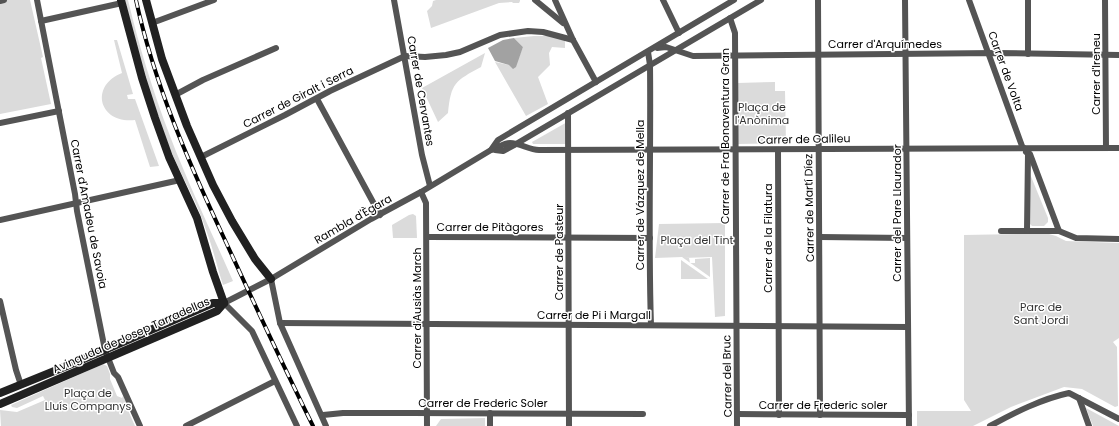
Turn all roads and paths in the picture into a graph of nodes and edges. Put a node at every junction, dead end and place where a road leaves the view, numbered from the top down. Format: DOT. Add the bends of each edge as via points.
graph roads {
  1 [pos="4,0"];
  2 [pos="37,0"];
  3 [pos="146,0"];
  4 [pos="214,0"];
  5 [pos="394,0"];
  6 [pos="535,0"];
  7 [pos="555,0"];
  8 [pos="663,0"];
  9 [pos="734,0"];
  10 [pos="761,0"];
  11 [pos="818,0"];
  12 [pos="905,0"];
  13 [pos="969,0"];
  14 [pos="1028,0"];
  15 [pos="1105,0"];
  16 [pos="0,1"];
  17 [pos="121,2"];
  18 [pos="730,18"];
  19 [pos="41,21"];
  20 [pos="152,23"];
  21 [pos="679,33"];
  22 [pos="573,40"];
  23 [pos="276,48"];
  24 [pos="651,50"];
  25 [pos="675,51"];
  26 [pos="989,53"];
  27 [pos="906,54"];
  28 [pos="1028,54"];
  29 [pos="818,55"];
  30 [pos="1106,55"];
  31 [pos="1119,55"];
  32 [pos="405,56"];
  33 [pos="735,56"];
  34 [pos="650,65"];
  35 [pos="596,82"];
  36 [pos="175,95"];
  37 [pos="317,98"];
  38 [pos="59,111"];
  39 [pos="568,113"];
  40 [pos="0,122"];
  41 [pos="521,126"];
  42 [pos="516,144"];
  43 [pos="906,148"];
  44 [pos="1025,148"];
  45 [pos="1106,148"];
  46 [pos="1119,148"];
  47 [pos="818,149"];
  48 [pos="491,150"];
  49 [pos="568,150"];
  50 [pos="651,150"];
  51 [pos="736,150"];
  52 [pos="778,150"];
  53 [pos="201,157"];
  54 [pos="180,180"];
  55 [pos="430,186"];
  56 [pos="421,192"];
  57 [pos="76,203"];
  58 [pos="380,215"];
  59 [pos="0,220"];
  60 [pos="1027,230"];
  61 [pos="1001,231"];
  62 [pos="1059,232"];
  63 [pos="427,237"];
  64 [pos="568,237"];
  65 [pos="820,237"];
  66 [pos="650,238"];
  67 [pos="907,238"];
  68 [pos="1119,239"];
  69 [pos="271,279"];
  70 [pos="0,301"];
  71 [pos="224,303"];
  72 [pos="280,323"];
  73 [pos="426,324"];
  74 [pos="569,325"];
  75 [pos="651,325"];
  76 [pos="736,326"];
  77 [pos="778,326"];
  78 [pos="820,326"];
  79 [pos="908,327"];
  80 [pos="105,350"];
  81 [pos="108,358"];
  82 [pos="275,381"];
  83 [pos="21,385"];
  84 [pos="0,393"];
  85 [pos="1079,398"];
  86 [pos="0,404"];
  87 [pos="427,413"];
  88 [pos="490,413"];
  89 [pos="569,414"];
  90 [pos="643,414"];
  91 [pos="737,414"];
  92 [pos="779,415"];
  93 [pos="820,415"];
  94 [pos="909,415"];
  95 [pos="323,416"];
  96 [pos="1119,419"];
  97 [pos="998,424"];
  98 [pos="140,426"];
  99 [pos="186,426"];
  100 [pos="297,426"];
  101 [pos="326,426"];
  102 [pos="427,426"];
  103 [pos="490,426"];
  104 [pos="569,426"];
  105 [pos="737,426"];
  106 [pos="909,426"];
  107 [pos="990,426"];
  108 [pos="1090,426"];
  1 -- 16 [label="street"];
  2 -- 19 [label="street, Carrer d'Amadeu de Savoia"];
  3 -- 20 [label="street"];
  4 -- 20 [label="street"];
  5 -- 32 [label="street, Carrer de Cervantes"];
  6 -- 22 [label="street" via="562,21"];
  7 -- 22 [label="street"];
  8 -- 21 [label="street"];
  9 -- 21 [label="street, Rambla d'Ègara"];
  10 -- 18 [label="street"];
  11 -- 29 [label="street, Carrer de Martí Díez"];
  12 -- 27 [label="street, Carrer del Pare Llaurador"];
  13 -- 26 [label="street, Carrer de Volta"];
  14 -- 28 [label="street"];
  15 -- 30 [label="street, Carrer d'Ireneu"];
  17 -- 19 [label="street"];
  17 -- 54 [label="street" via="157,124"];
  18 -- 25 [label="street"];
  18 -- 33 [label="street, Carrer de Fra Bonaventura Gran" via="735,33"];
  19 -- 38 [label="street, Carrer d'Amadeu de Savoia"];
  20 -- 36 [label="street"];
  21 -- 24 [label="street, Rambla d'Ègara"];
  22 -- 32 [label="street" via="528,31 500,35 446,55"];
  22 -- 35 [label="street"];
  23 -- 36 [label="street"];
  24 -- 25 [label="street, Carrer d'Arquímedes" via="666,47"];
  24 -- 34 [label="street"];
  24 -- 35 [label="street, Rambla d'Ègara"];
  25 -- 33 [label="street, Carrer d'Arquímedes" via="694,56"];
  25 -- 34 [label="street"];
  26 -- 27 [label="street, Carrer d'Arquímedes"];
  26 -- 28 [label="street, Carrer d'Arquímedes"];
  26 -- 44 [label="street, Carrer de Volta" via="1022,146"];
  27 -- 29 [label="street, Carrer d'Arquímedes"];
  27 -- 43 [label="street, Carrer del Pare Llaurador"];
  28 -- 30 [label="street, Carrer d'Arquímedes"];
  29 -- 33 [label="street, Carrer d'Arquímedes"];
  29 -- 47 [label="street, Carrer de Martí Díez"];
  30 -- 31 [label="street, Carrer d'Arquímedes"];
  30 -- 45 [label="street, Carrer d'Ireneu"];
  32 -- 37 [label="street, Carrer de Giralt i Serra"];
  32 -- 55 [label="street, Carrer de Cervantes" via="422,155"];
  33 -- 51 [label="street, Carrer de Fra Bonaventura Gran"];
  34 -- 39 [label="street"];
  34 -- 50 [label="street, Carrer de Vázquez de Mella"];
  35 -- 41 [label="street, Rambla d'Ègara"];
  36 -- 53 [label="street"];
  37 -- 53 [label="street, Carrer de Giralt i Serra"];
  37 -- 58 [label="street"];
  38 -- 40 [label="street"];
  38 -- 57 [label="street, Carrer d'Amadeu de Savoia"];
  39 -- 42 [label="street"];
  39 -- 49 [label="street, Carrer de Pasteur"];
  41 -- 42 [label="street"];
  41 -- 48 [label="street, Rambla d'Ègara" via="498,140"];
  42 -- 48 [label="street, Carrer de Galileu" via="505,144"];
  42 -- 49 [label="street, Carrer de Galileu" via="531,150"];
  43 -- 44 [label="street, Carrer de Galileu"];
  43 -- 47 [label="street, Carrer de Galileu"];
  43 -- 67 [label="street, Carrer del Pare Llaurador"];
  44 -- 45 [label="street, Carrer de Galileu"];
  44 -- 60 [label="street" via="1028,154"];
  44 -- 62 [label="street, Carrer de Volta" via="1030,154"];
  45 -- 46 [label="street, Carrer de Galileu"];
  47 -- 52 [label="street, Carrer de Galileu"];
  47 -- 65 [label="street, Carrer de Martí Díez"];
  48 -- 55 [label="street, Rambla d'Ègara"];
  49 -- 50 [label="street, Carrer de Galileu"];
  49 -- 64 [label="street, Carrer de Pasteur"];
  50 -- 51 [label="street, Carrer de Galileu"];
  50 -- 66 [label="street, Carrer de Vázquez de Mella"];
  51 -- 52 [label="street, Carrer de Galileu"];
  51 -- 76 [label="street, Carrer de Fra Bonaventura Gran"];
  52 -- 77 [label="street, Carrer de la Filatura"];
  53 -- 69 [label="street" via="232,221 255,259"];
  54 -- 57 [label="street"];
  54 -- 71 [label="street" via="197,218"];
  55 -- 56 [label="street, Rambla d'Ègara"];
  56 -- 58 [label="street, Rambla d'Ègara"];
  56 -- 63 [label="street, Carrer d'Ausiàs March" via="426,203"];
  57 -- 59 [label="street"];
  57 -- 80 [label="street, Carrer d'Amadeu de Savoia"];
  58 -- 69 [label="street, Rambla d'Ègara"];
  60 -- 61 [label="street"];
  60 -- 62 [label="street"];
  62 -- 68 [label="street" via="1076,238"];
  63 -- 64 [label="street, Carrer de Pitàgores"];
  63 -- 73 [label="street, Carrer d'Ausiàs March"];
  64 -- 66 [label="street, Carrer de Pitàgores"];
  64 -- 74 [label="street, Carrer de Pasteur"];
  65 -- 67 [label="street"];
  65 -- 78 [label="street, Carrer de Martí Díez"];
  66 -- 75 [label="street, Carrer de Vázquez de Mella"];
  67 -- 79 [label="street, Carrer del Pare Llaurador"];
  69 -- 71 [label="street, Rambla d'Ègara"];
  69 -- 72 [label="street"];
  70 -- 83 [label="street"];
  71 -- 80 [label="street, Avinguda de Josep Tarradellas" via="213,303"];
  71 -- 81 [label="street, Avinguda de Josep Tarradellas" via="217,311"];
  71 -- 82 [label="street" via="252,331"];
  72 -- 73 [label="street, Carrer de Pi i Margall"];
  72 -- 95 [label="street"];
  73 -- 74 [label="street, Carrer de Pi i Margall"];
  73 -- 87 [label="street, Carrer d'Ausiàs March"];
  74 -- 75 [label="street, Carrer de Pi i Margall"];
  74 -- 89 [label="street, Carrer de Pasteur"];
  75 -- 76 [label="street, Carrer de Pi i Margall"];
  76 -- 77 [label="street, Carrer de Pi i Margall"];
  76 -- 91 [label="street, Carrer del Bruc"];
  77 -- 78 [label="street, Carrer de Pi i Margall"];
  77 -- 92 [label="street, Carrer de la Filatura"];
  78 -- 79 [label="street, Carrer de Pi i Margall"];
  78 -- 93 [label="street, Carrer de Martí Díez"];
  79 -- 94 [label="street, Carrer del Pare Llaurador"];
  80 -- 81 [label="street, Carrer d'Amadeu de Savoia"];
  80 -- 83 [label="street, Avinguda de Josep Tarradellas"];
  81 -- 86 [label="street, Avinguda de Josep Tarradellas"];
  81 -- 98 [label="street, Carrer d'Amadeu de Savoia"];
  82 -- 99 [label="street"];
  82 -- 100 [label="street"];
  83 -- 84 [label="street, Avinguda de Josep Tarradellas"];
  85 -- 96 [label="street"];
  85 -- 97 [label="street" via="1068,393 1060,395 1010,414"];
  85 -- 108 [label="street"];
  87 -- 88 [label="street, Carrer de Frederic Soler"];
  87 -- 95 [label="street, Carrer de Frederic Soler" via="343,413"];
  87 -- 102 [label="street, Carrer d'Ausiàs March"];
  88 -- 89 [label="street, Carrer de Frederic Soler"];
  88 -- 103 [label="street"];
  89 -- 90 [label="street, Carrer de Frederic Soler"];
  89 -- 104 [label="street, Carrer de Pasteur"];
  91 -- 92 [label="street, Carrer de Frederic soler"];
  91 -- 105 [label="street, Carrer del Bruc"];
  92 -- 93 [label="street, Carrer de Frederic soler"];
  93 -- 94 [label="street, Carrer de Frederic soler"];
  94 -- 106 [label="street, Carrer del Pare Llaurador"];
  95 -- 101 [label="street"];
  97 -- 107 [label="street"];
}
